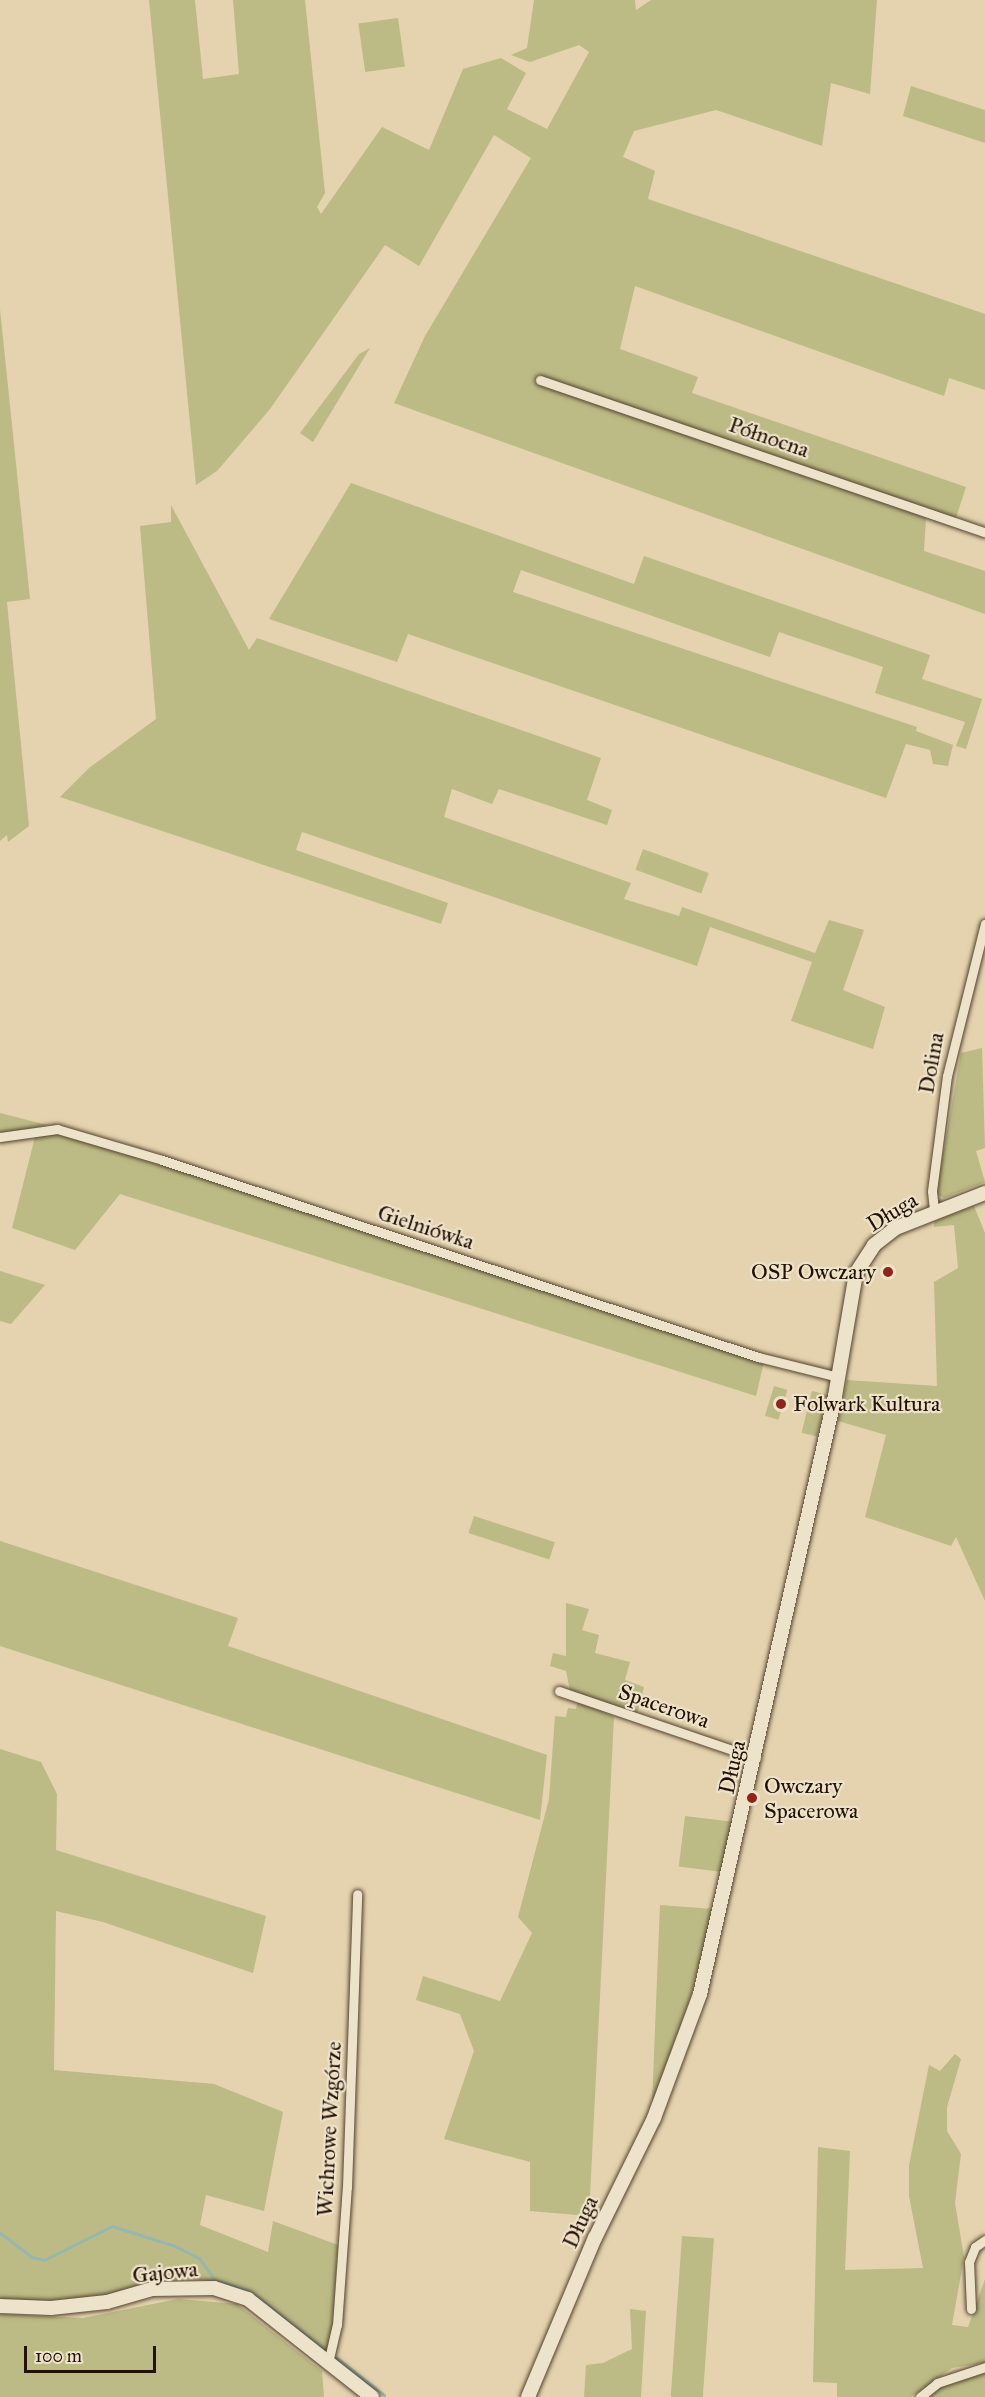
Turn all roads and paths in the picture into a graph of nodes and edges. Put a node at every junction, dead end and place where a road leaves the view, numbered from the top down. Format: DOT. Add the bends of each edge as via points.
graph roads {
  1 [pos="540,380"];
  2 [pos="985,532"];
  3 [pos="985,924"];
  4 [pos="0,1137"];
  5 [pos="985,1193"];
  6 [pos="934,1210"];
  7 [pos="839,1377"];
  8 [pos="559,1691"];
  9 [pos="756,1758"];
  10 [pos="357,1894"];
  11 [pos="985,2240"];
  12 [pos="0,2307"];
  13 [pos="971,2309"];
  14 [pos="328,2363"];
  15 [pos="985,2367"];
  16 [pos="372,2397"];
  17 [pos="528,2397"];
  18 [pos="920,2397"];
  1 -- 2 [label="street, Północna"];
  3 -- 6 [label="street, Dolina" via="947,1076"];
  4 -- 7 [label="street, Gielniówka" via="57,1129 758,1357"];
  5 -- 6 [label="street, Długa"];
  6 -- 7 [label="street, Długa" via="896,1228 861,1260 851,1294"];
  7 -- 9 [label="street, Długa"];
  8 -- 9 [label="street, Spacerowa"];
  9 -- 17 [label="street, Długa" via="700,1994 679,2057 595,2238"];
  10 -- 14 [label="street, Wichrowe Wzgórze" via="346,2187 337,2325"];
  11 -- 13 [label="street" via="975,2247 969,2262"];
  12 -- 14 [label="street, Gajowa" via="51,2308 107,2302 152,2289 213,2288 248,2299"];
  14 -- 16 [label="street, Gajowa"];
  15 -- 18 [label="street" via="937,2383"];
}
